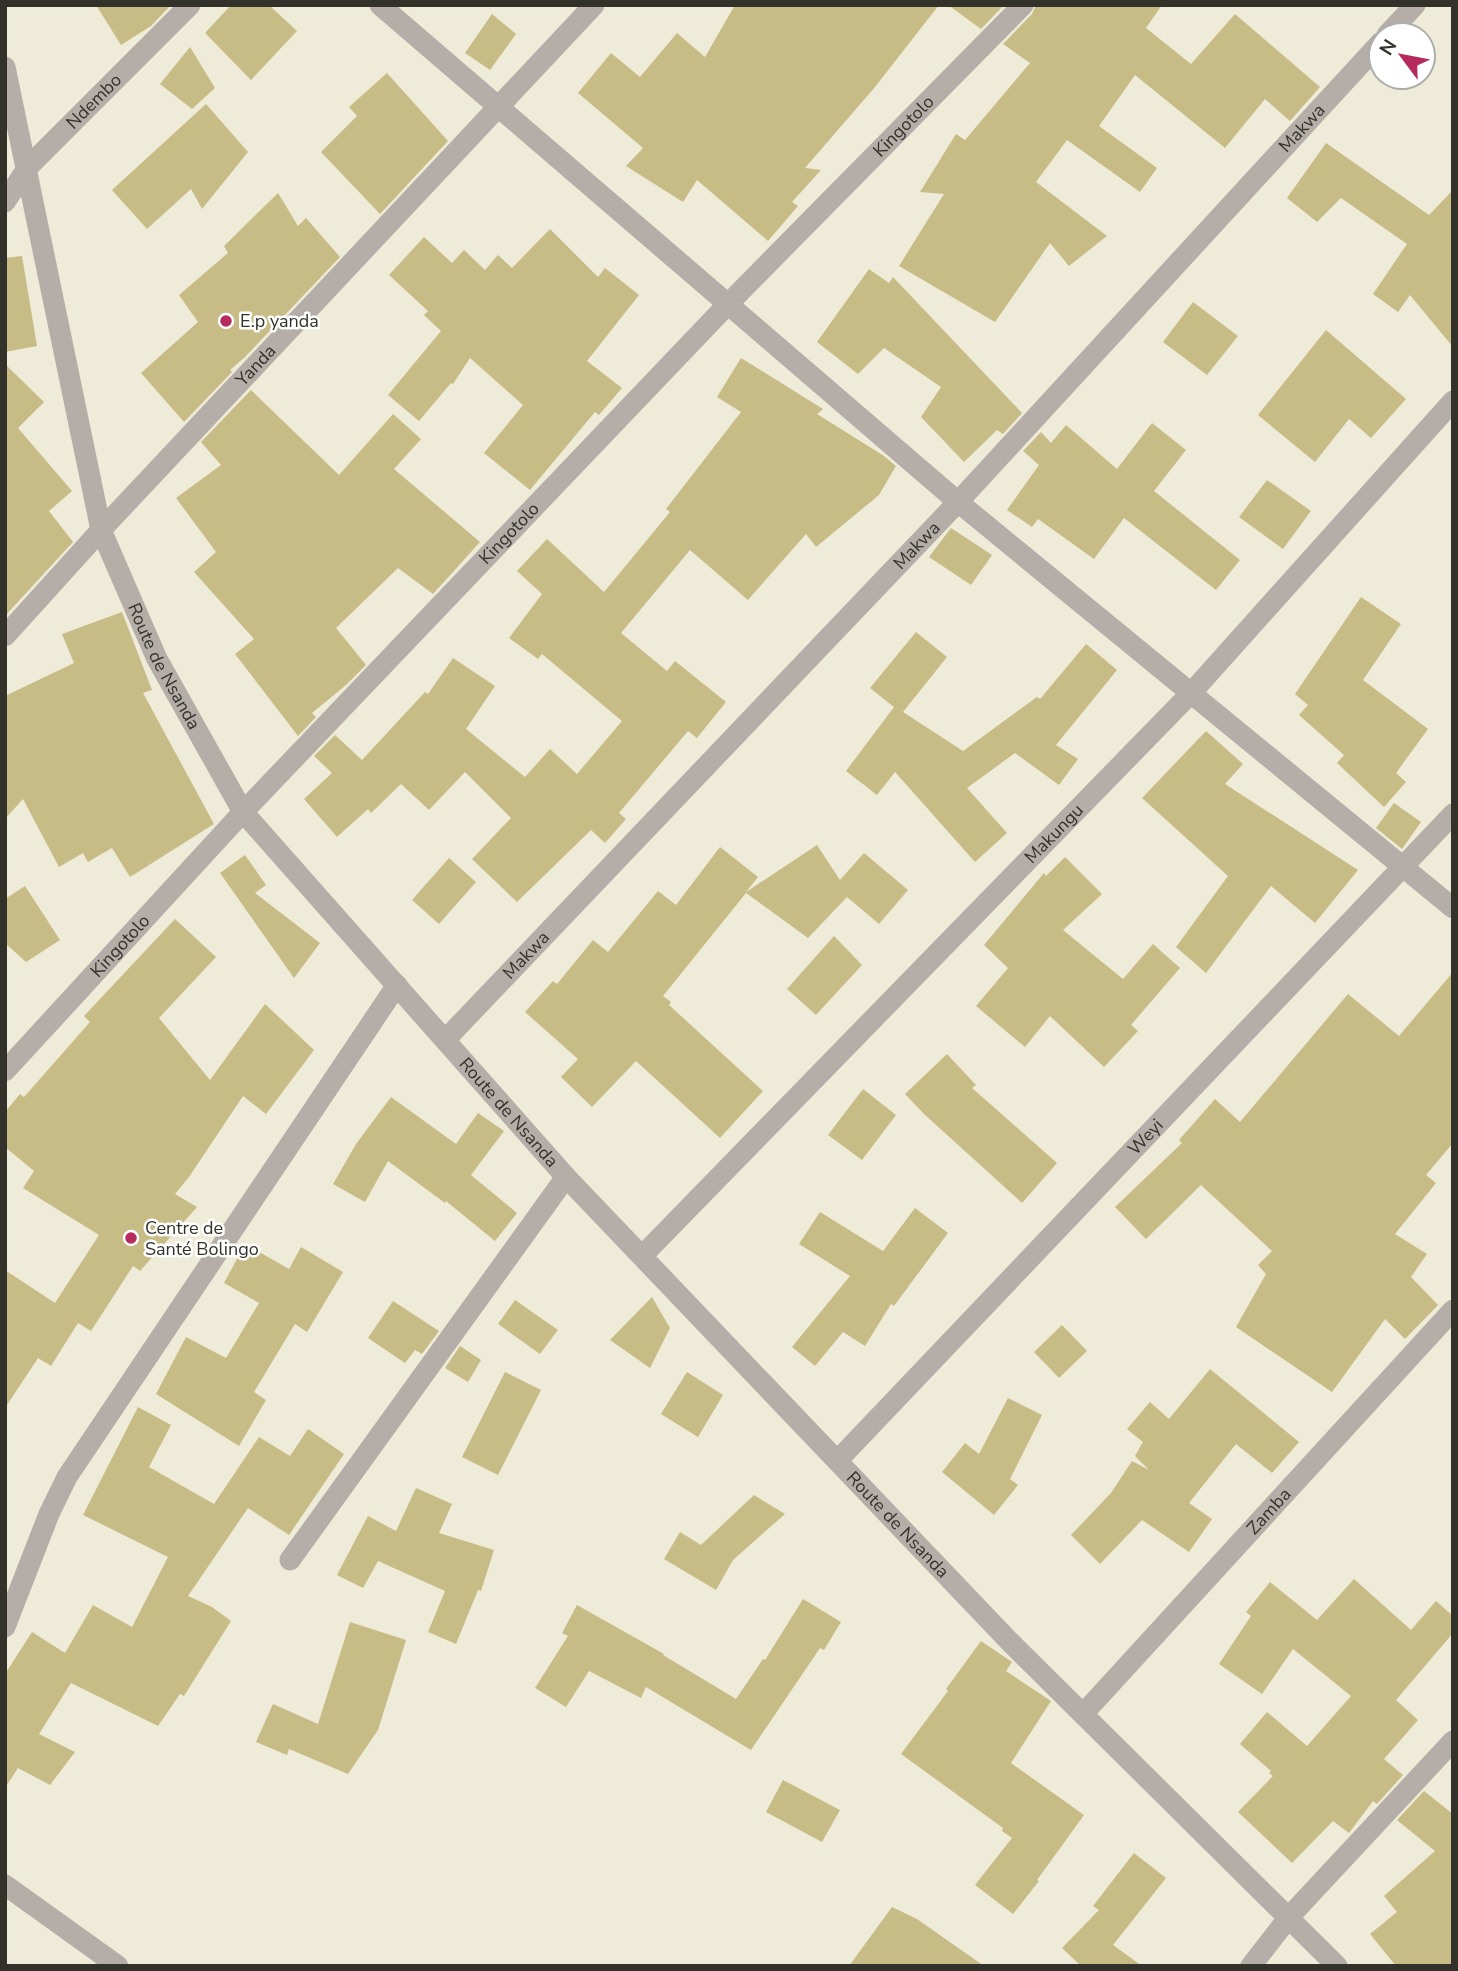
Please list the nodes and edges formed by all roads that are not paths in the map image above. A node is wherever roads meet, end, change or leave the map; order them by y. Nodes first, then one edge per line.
1 (190, 5) edge
2 (380, 5) edge
3 (594, 5) edge
4 (1023, 5) edge
5 (1415, 5) edge
6 (1400, 21) edge
7 (1367, 57) edge
8 (5, 67) edge
9 (499, 107) junction
10 (28, 167) junction
11 (5, 202) edge
12 (728, 304) junction
13 (1453, 401) edge
14 (958, 502) junction
15 (101, 530) junction
16 (5, 636) edge
17 (1192, 692) junction
18 (243, 812) junction
19 (1453, 814) edge
20 (1404, 866) junction
21 (1453, 908) edge
22 (397, 985) junction
23 (446, 1039) junction
24 (5, 1071) edge
25 (566, 1177) junction
26 (642, 1255) junction
27 (1453, 1310) edge
28 (838, 1460) junction
29 (290, 1560) dead end
30 (5, 1627) edge
31 (1083, 1714) junction
32 (1453, 1741) edge
33 (5, 1885) edge
34 (1289, 1917) junction
35 (118, 1966) edge
36 (1251, 1966) edge
37 (1337, 1966) edge

1 - 10 street, Ndembo
2 - 9 street
3 - 9 street, Yanda
4 - 12 street, Kingotolo
5 - 6 street
7 - 14 street, Makwa
8 - 10 street, Route de Nsanda
9 - 12 street
9 - 15 street, Yanda
10 - 11 street, Ndembo
10 - 15 street, Route de Nsanda
12 - 14 street
12 - 18 street, Kingotolo
13 - 17 street, Makungu
14 - 17 street
14 - 23 street, Makwa
15 - 16 street, Yanda
15 - 18 street, Route de Nsanda
17 - 20 street
17 - 26 street, Makungu
18 - 22 street, Route de Nsanda
18 - 24 street, Kingotolo
19 - 20 street, Weyi
20 - 21 street
20 - 28 street, Weyi
22 - 23 street, Route de Nsanda
22 - 30 street
23 - 25 street, Route de Nsanda
25 - 26 street, Route de Nsanda
25 - 29 street
26 - 28 street, Route de Nsanda
27 - 31 street, Zamba
28 - 31 street, Route de Nsanda
31 - 34 street, Route de Nsanda
32 - 34 street
33 - 35 street
34 - 36 street
34 - 37 street, Route de Nsanda

